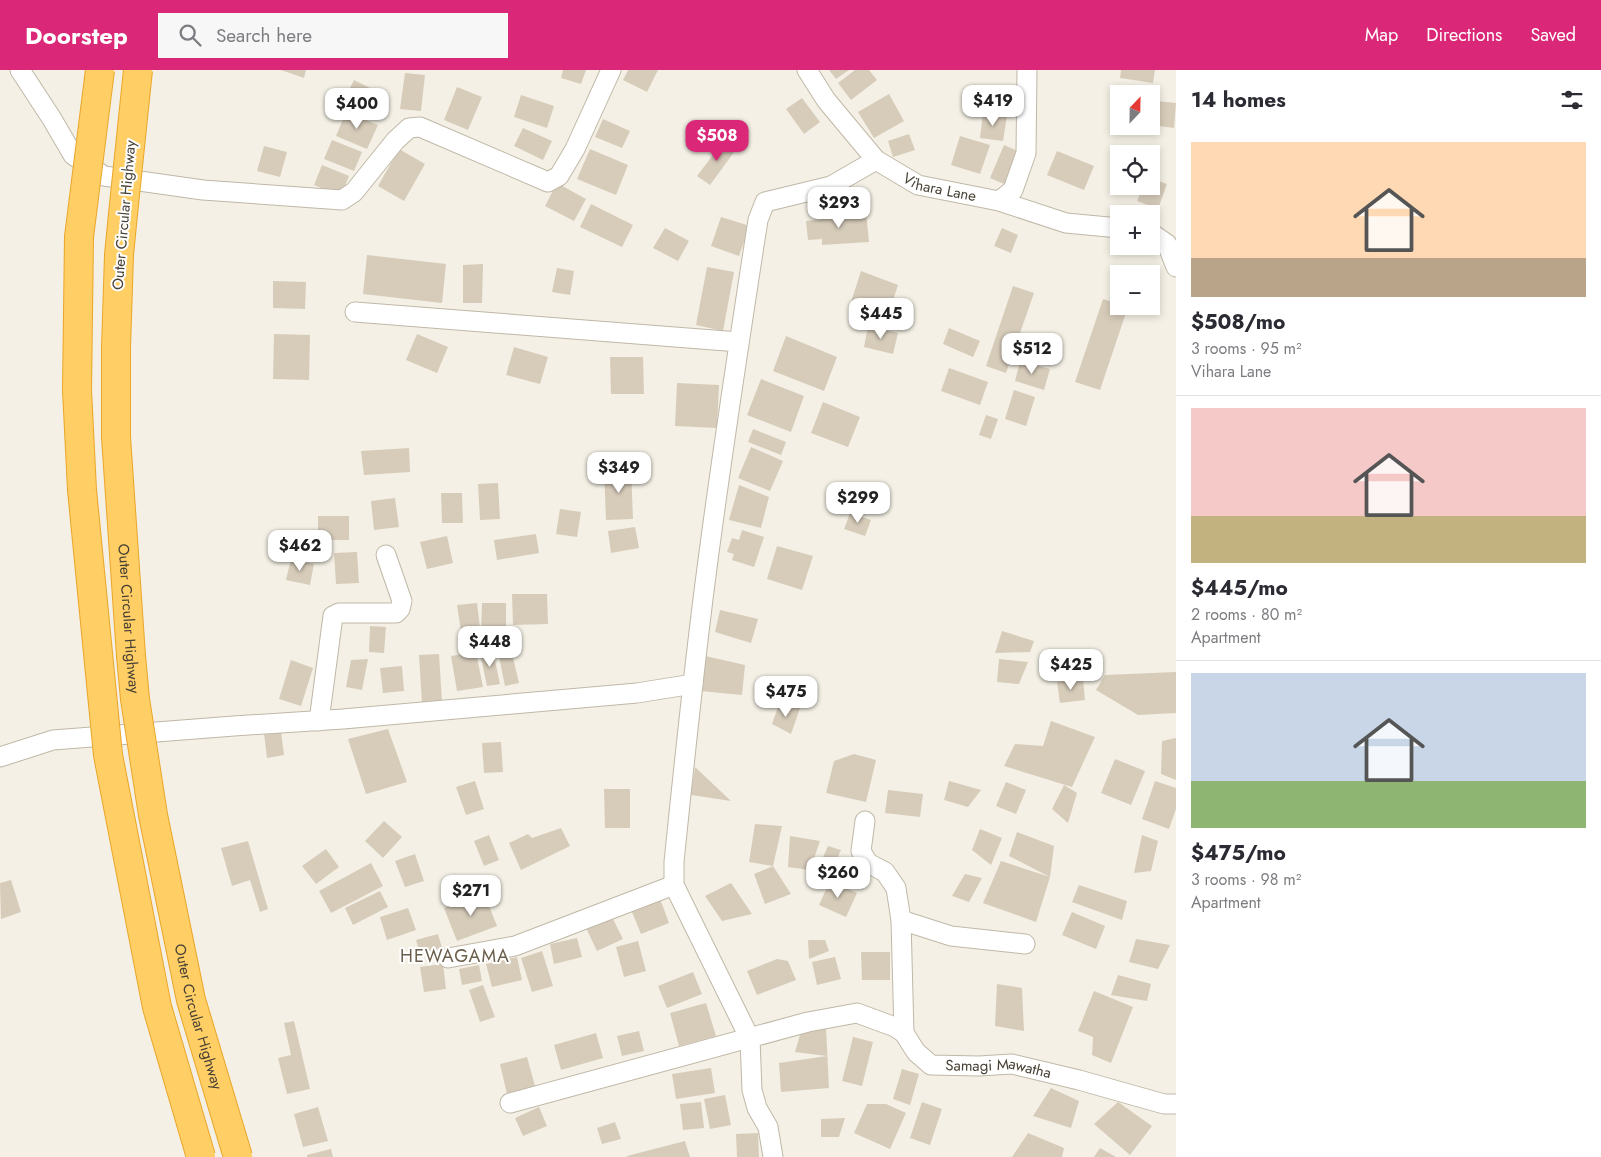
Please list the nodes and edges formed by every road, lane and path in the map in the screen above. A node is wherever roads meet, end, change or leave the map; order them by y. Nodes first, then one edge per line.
1 (20, 70) edge
2 (100, 70) edge
3 (138, 70) edge
4 (612, 70) edge
5 (807, 70) edge
6 (1027, 70) edge
7 (876, 160) junction
8 (999, 201) junction
9 (1110, 227) edge
10 (1160, 239) edge
11 (1176, 267) edge
12 (355, 312) dead end
13 (739, 342) junction
14 (386, 555) dead end
15 (693, 684) junction
16 (319, 721) junction
17 (0, 757) edge
18 (865, 821) dead end
19 (674, 885) junction
20 (901, 920) junction
21 (1025, 944) dead end
22 (448, 958) dead end
23 (904, 1033) junction
24 (750, 1039) junction
25 (510, 1103) dead end
26 (1176, 1104) edge
27 (201, 1157) edge
28 (238, 1157) edge
29 (773, 1157) edge

1 - 4 street
2 - 27 highway, bridge
3 - 28 highway, Outer Circular Highway, bridge
5 - 7 street, Vihara Lane
6 - 8 street
7 - 8 street, Vihara Lane
7 - 13 street
8 - 9 street, Vihara Lane
10 - 11 street
12 - 13 street
13 - 15 street
14 - 16 street
15 - 16 street
15 - 19 street
16 - 17 street
18 - 20 street
19 - 22 street
19 - 24 street
20 - 21 street
20 - 23 street
23 - 24 street
23 - 26 street, Samagi Mawatha
24 - 25 street
24 - 29 street

